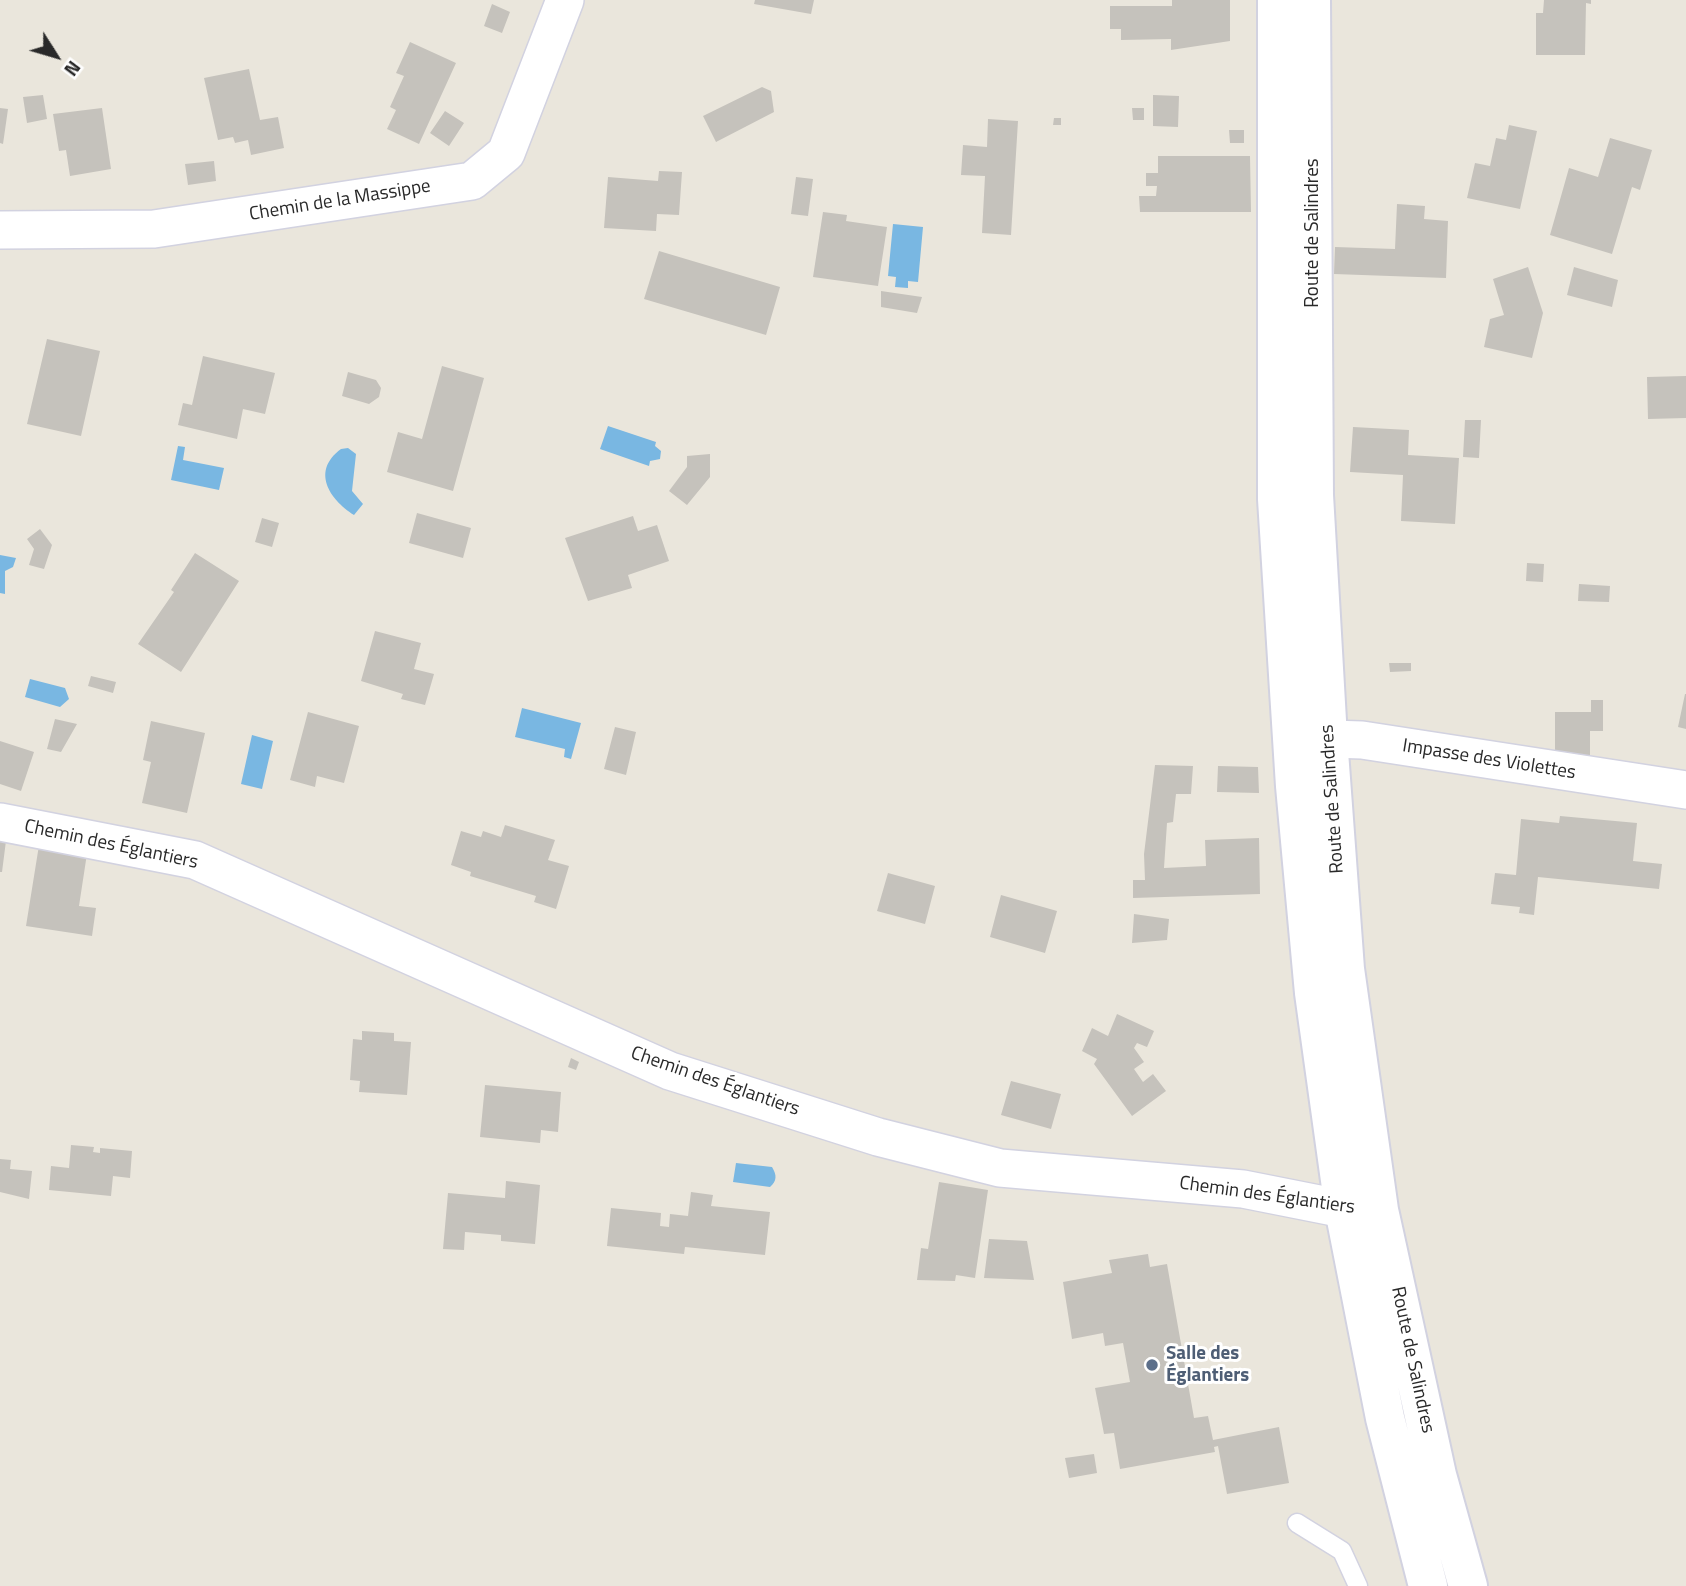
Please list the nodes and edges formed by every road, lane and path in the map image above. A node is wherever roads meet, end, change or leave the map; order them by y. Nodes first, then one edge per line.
1 (565, 0) edge
2 (1277, 0) edge
3 (1311, 0) edge
4 (0, 230) edge
5 (1310, 738) junction
6 (1686, 790) edge
7 (0, 822) edge
8 (1362, 1210) junction
9 (1297, 1523) dead end
10 (1358, 1586) edge
11 (1428, 1586) edge
12 (1468, 1586) edge

1 - 4 street, Chemin de la Massippe
2 - 5 main road, Route de Salindres
3 - 5 main road, Route de Salindres
5 - 6 street, Impasse des Violettes
5 - 8 main road, Route de Salindres
7 - 8 street, Chemin des Églantiers
8 - 11 main road, Route de Salindres
8 - 12 main road, Route de Salindres
9 - 10 lane

